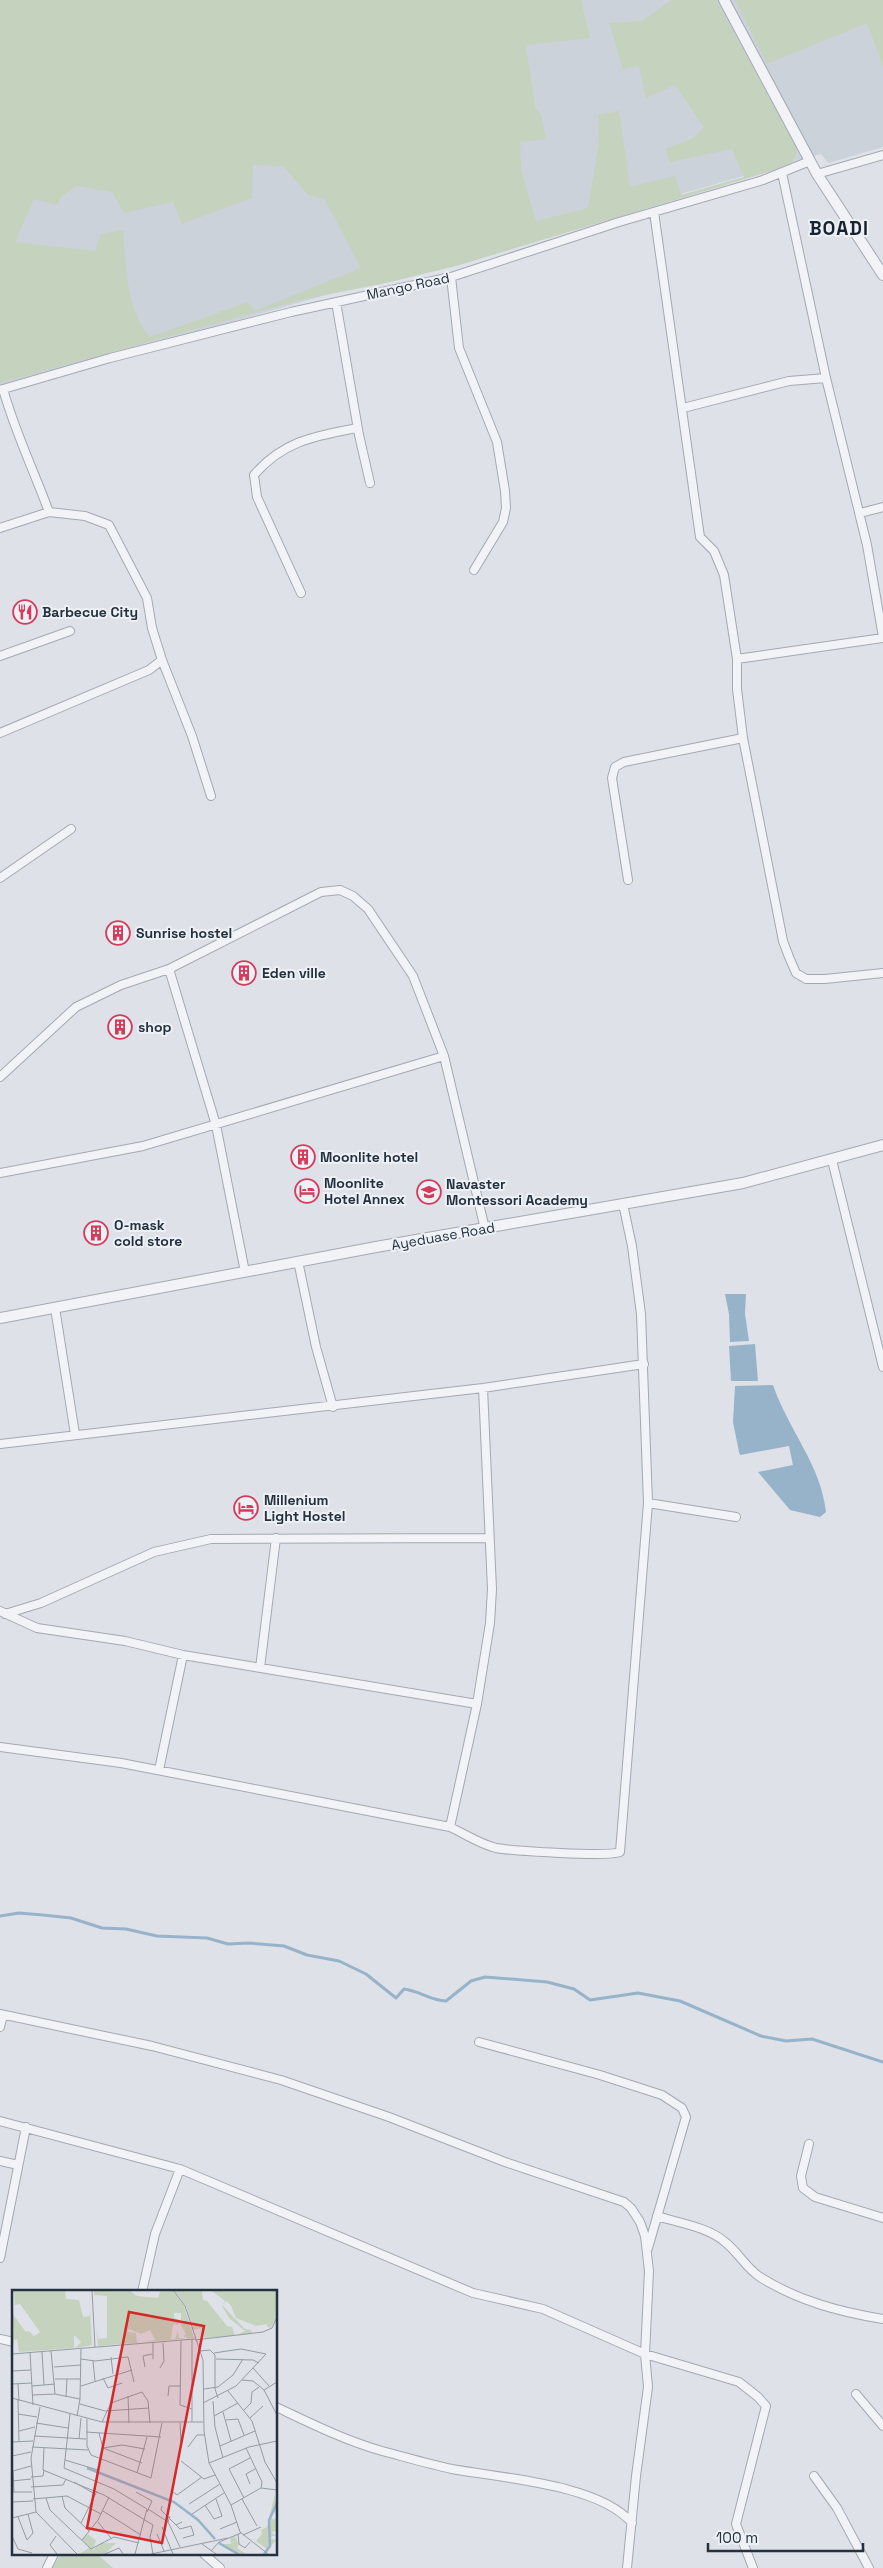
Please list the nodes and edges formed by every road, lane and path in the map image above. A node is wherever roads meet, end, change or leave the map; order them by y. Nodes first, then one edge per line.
1 (724, 0) edge
2 (883, 155) edge
3 (810, 161) junction
4 (782, 173) junction
5 (818, 174) junction
6 (654, 212) junction
7 (883, 275) edge
8 (451, 277) junction
9 (336, 302) junction
10 (826, 378) junction
11 (1, 390) edge
12 (683, 408) junction
13 (358, 428) junction
14 (370, 483) dead end
15 (883, 507) edge
16 (49, 512) junction
17 (860, 513) junction
18 (0, 528) edge
19 (474, 570) dead end
20 (301, 593) dead end
21 (70, 631) dead end
22 (883, 638) edge
23 (0, 656) edge
24 (162, 660) junction
25 (737, 660) junction
26 (0, 733) edge
27 (743, 738) junction
28 (212, 796) dead end
29 (71, 829) dead end
30 (0, 878) edge
31 (628, 880) dead end
32 (169, 969) junction
33 (883, 973) edge
34 (444, 1056) junction
35 (0, 1077) edge
36 (216, 1125) junction
37 (883, 1144) edge
38 (832, 1160) junction
39 (0, 1173) edge
40 (624, 1204) junction
41 (484, 1229) junction
42 (298, 1261) junction
43 (245, 1272) junction
44 (55, 1308) junction
45 (0, 1318) edge
46 (644, 1364) junction
47 (883, 1367) edge
48 (483, 1388) junction
49 (333, 1407) junction
50 (75, 1434) junction
51 (0, 1444) edge
52 (648, 1503) junction
53 (736, 1517) dead end
54 (276, 1538) junction
55 (489, 1538) junction
56 (3, 1612) edge
57 (182, 1654) junction
58 (260, 1668) junction
59 (477, 1704) junction
60 (0, 1747) edge
61 (160, 1770) junction
62 (450, 1827) junction
63 (2, 2014) edge
64 (0, 2028) edge
65 (479, 2042) dead end
66 (0, 2121) edge
67 (26, 2127) junction
68 (809, 2144) dead end
69 (0, 2161) edge
70 (18, 2165) junction
71 (180, 2169) junction
72 (657, 2216) junction
73 (883, 2218) edge
74 (648, 2250) junction
75 (0, 2258) edge
76 (142, 2290) edge
77 (883, 2319) edge
78 (645, 2354) junction
79 (856, 2394) dead end
80 (278, 2408) edge
81 (883, 2426) edge
82 (814, 2476) dead end
83 (632, 2522) junction
84 (53, 2556) edge
85 (206, 2556) edge
86 (46, 2568) edge
87 (220, 2568) edge
88 (627, 2568) edge
89 (753, 2568) edge
90 (869, 2568) edge

1 - 3 street
2 - 5 street
3 - 4 street, Mango Road
3 - 5 street
4 - 6 street, Mango Road
4 - 10 street
5 - 7 street
6 - 8 street, Mango Road
6 - 12 street
8 - 9 street, Mango Road
8 - 19 street
9 - 11 street, Mango Road
9 - 13 street
10 - 12 street
10 - 17 street
11 - 16 street
12 - 25 street
13 - 14 street
13 - 20 street
15 - 17 street
16 - 18 street
16 - 24 street
17 - 22 street
21 - 23 street
22 - 25 street
24 - 26 street
24 - 28 street
25 - 27 street
27 - 31 street
27 - 33 street
29 - 30 street
32 - 34 street
32 - 35 street
32 - 36 street
34 - 36 street
34 - 41 street
36 - 39 street
36 - 43 street
37 - 38 street, Ayeduase Road
38 - 40 street, Ayeduase Road
38 - 47 street
40 - 41 street, Ayeduase Road
40 - 46 street
41 - 42 street, Ayeduase Road
42 - 43 street, Ayeduase Road
42 - 49 street
43 - 44 street, Ayeduase Road
44 - 45 street, Ayeduase Road
44 - 50 street
46 - 48 street
46 - 52 street
48 - 49 street
48 - 55 street
49 - 50 street
50 - 51 street
52 - 53 street
52 - 62 street
54 - 55 street
54 - 56 street
54 - 58 street
55 - 59 street
56 - 57 street
57 - 58 street
57 - 61 street
58 - 59 street
59 - 62 street
60 - 61 street
61 - 62 street
63 - 64 street
63 - 74 street
65 - 72 street
66 - 67 street
67 - 70 street
67 - 71 street
68 - 73 street
69 - 70 street
70 - 75 street
71 - 76 street
71 - 78 street
72 - 74 street
72 - 77 street
74 - 78 street
78 - 83 street
78 - 89 street
79 - 81 street
80 - 83 street
82 - 90 street
83 - 88 street
84 - 86 street
85 - 87 street

